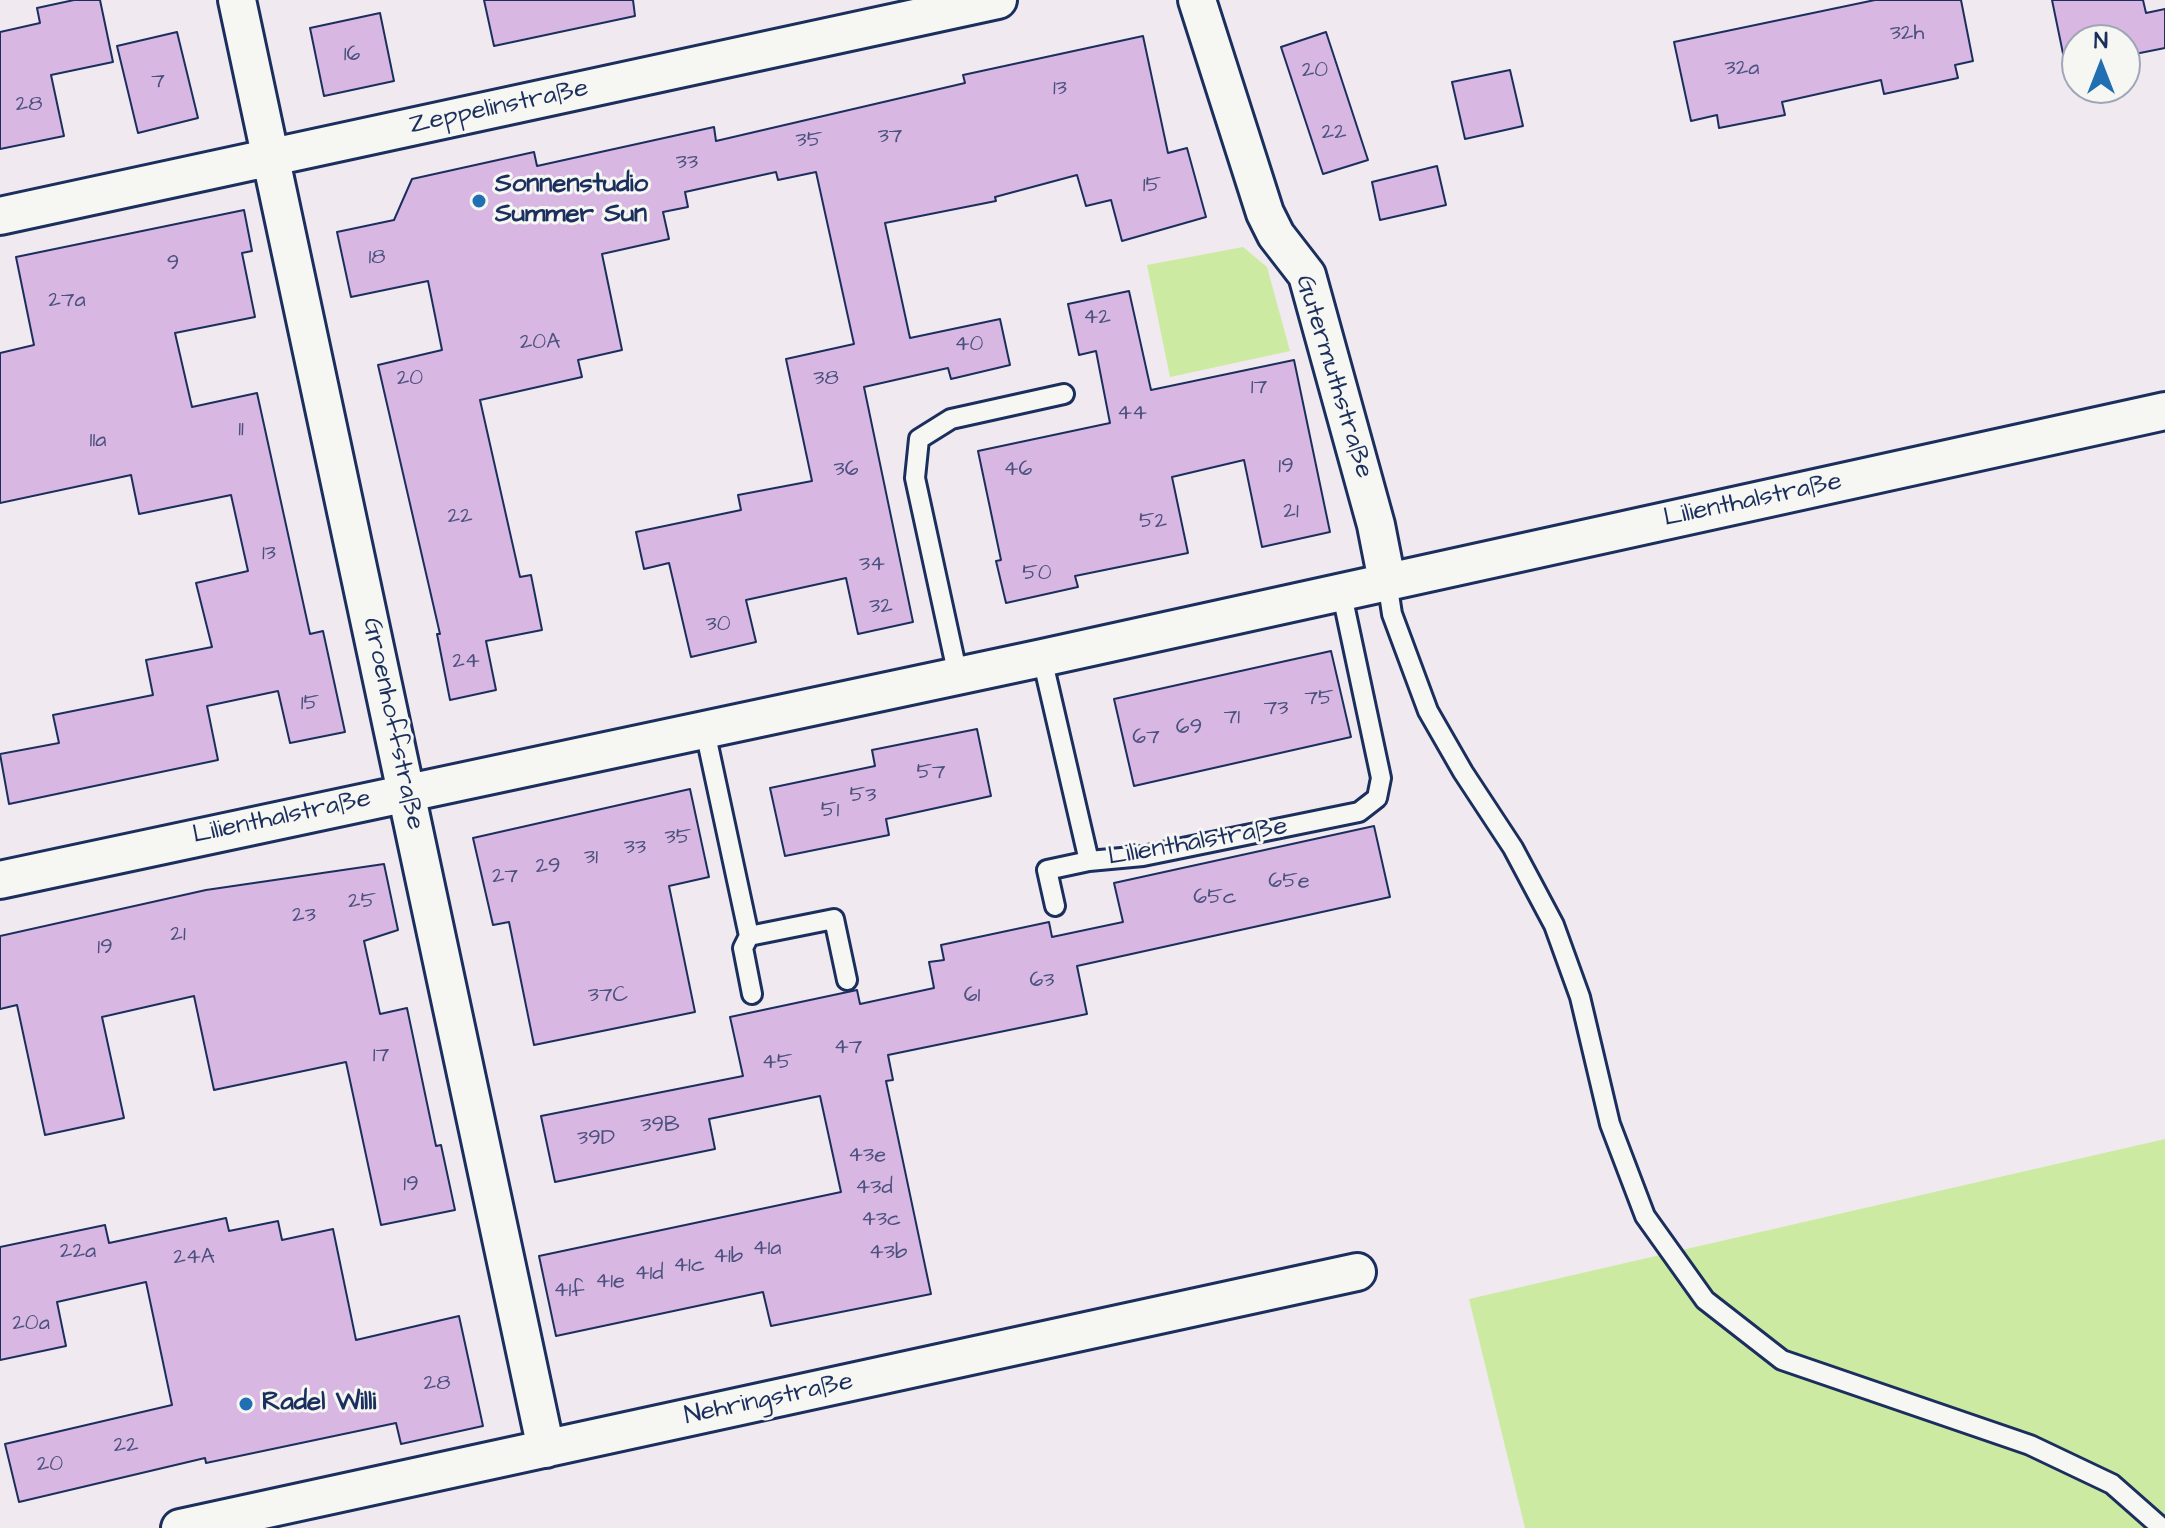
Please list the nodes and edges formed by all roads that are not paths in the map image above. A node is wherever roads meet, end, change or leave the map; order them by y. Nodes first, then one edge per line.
1 (237, 0) edge
2 (998, 0) edge
3 (1197, 0) edge
4 (270, 158) junction
5 (0, 216) edge
6 (1064, 394) dead end
7 (2165, 411) edge
8 (1387, 581) junction
9 (1341, 590) junction
10 (1042, 658) junction
11 (958, 676) junction
12 (705, 731) junction
13 (407, 791) junction
14 (1089, 861) junction
15 (0, 880) edge
16 (1055, 906) dead end
17 (749, 936) junction
18 (847, 980) dead end
19 (752, 994) dead end
20 (1357, 1272) dead end
21 (546, 1449) junction
22 (180, 1528) edge
23 (2162, 1528) edge

1 - 4 street, Groenhoffstraße
2 - 4 street, Zeppelinstraße
3 - 8 street, Gutermuthstraße
4 - 5 street, Zeppelinstraße
4 - 13 street, Groenhoffstraße
6 - 11 lane
7 - 8 street, Lilienthalstraße
8 - 9 street, Lilienthalstraße
8 - 23 lane
9 - 10 street, Lilienthalstraße
9 - 14 lane, Lilienthalstraße
10 - 11 street, Lilienthalstraße
10 - 14 lane, Lilienthalstraße
11 - 12 street, Lilienthalstraße
12 - 13 street, Lilienthalstraße
12 - 17 lane
13 - 15 street, Lilienthalstraße
13 - 21 street, Groenhoffstraße
14 - 16 lane, Lilienthalstraße
17 - 18 lane
17 - 19 lane
20 - 21 street, Nehringstraße
21 - 22 street, Nehringstraße

